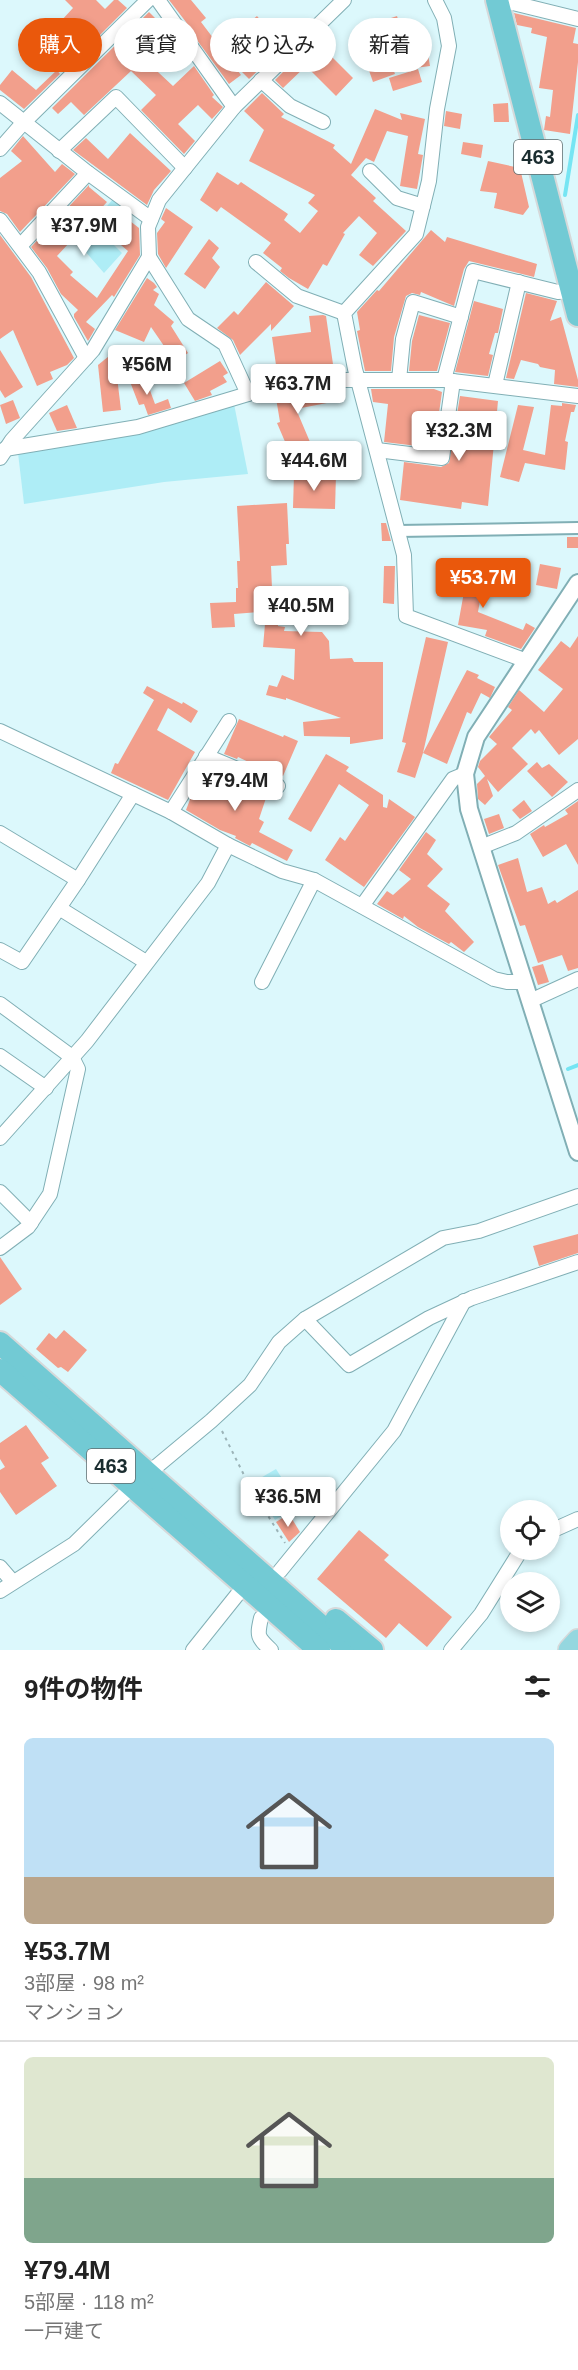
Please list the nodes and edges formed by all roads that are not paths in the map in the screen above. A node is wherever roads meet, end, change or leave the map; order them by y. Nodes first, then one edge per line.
1 (148, 0) edge
2 (158, 0) edge
3 (344, 0) edge
4 (435, 0) edge
5 (499, 0) edge
6 (537, 4) edge
7 (578, 19) edge
8 (261, 80) junction
9 (0, 103) edge
10 (234, 106) junction
11 (323, 122) dead end
12 (23, 123) junction
13 (0, 149) edge
14 (59, 151) junction
15 (184, 168) junction
16 (370, 171) dead end
17 (88, 173) junction
18 (423, 206) junction
19 (151, 219) junction
20 (0, 220) edge
21 (20, 246) junction
22 (149, 257) junction
23 (256, 261) dead end
24 (519, 282) junction
25 (572, 291) junction
26 (344, 313) junction
27 (578, 315) edge
28 (461, 317) junction
29 (86, 358) junction
30 (399, 380) junction
31 (448, 380) junction
32 (358, 381) junction
33 (495, 385) junction
34 (248, 394) junction
35 (578, 396) edge
36 (377, 450) junction
37 (3, 453) edge
38 (578, 528) edge
39 (398, 531) junction
40 (578, 583) edge
41 (527, 661) junction
42 (229, 721) dead end
43 (0, 731) edge
44 (206, 756) junction
45 (465, 774) junction
46 (278, 786) dead end
47 (578, 790) edge
48 (133, 794) junction
49 (171, 812) junction
50 (0, 833) edge
51 (228, 845) junction
52 (481, 847) junction
53 (78, 880) junction
54 (314, 880) junction
55 (362, 906) junction
56 (59, 908) junction
57 (0, 950) edge
58 (146, 962) junction
59 (578, 980) edge
60 (262, 982) dead end
61 (524, 982) junction
62 (530, 1001) junction
63 (1, 1006) edge
64 (0, 1056) edge
65 (72, 1057) junction
66 (46, 1088) junction
67 (0, 1138) edge
68 (578, 1152) edge
69 (0, 1192) edge
70 (578, 1196) edge
71 (31, 1223) junction
72 (0, 1248) edge
73 (578, 1262) edge
74 (464, 1301) junction
75 (305, 1318) junction
76 (0, 1343) edge
77 (0, 1371) edge
78 (140, 1480) junction
79 (578, 1519) edge
80 (560, 1527) edge
81 (515, 1560) edge
82 (220, 1564) junction
83 (0, 1567) edge
84 (13, 1582) junction
85 (273, 1585) junction
86 (0, 1591) edge
87 (237, 1595) junction
88 (578, 1640) edge
89 (194, 1650) edge
90 (271, 1650) edge
91 (299, 1650) edge
92 (319, 1650) edge
93 (348, 1650) edge
94 (372, 1650) edge
95 (451, 1650) edge
96 (569, 1650) edge

1 - 12 street
2 - 10 street
3 - 8 street
4 - 18 street
5 - 6 street
5 - 25 highway, 463
6 - 7 street
8 - 10 street
8 - 11 street
9 - 12 street
10 - 15 street
12 - 13 street
12 - 14 street
14 - 15 street
14 - 17 street
15 - 19 street
16 - 18 street
17 - 19 street
17 - 21 street
18 - 26 street
19 - 22 street
20 - 21 street
21 - 29 street
22 - 29 street
22 - 34 street
23 - 26 street
24 - 25 street
24 - 28 street
24 - 33 street
25 - 27 highway, 463
26 - 32 street
28 - 30 street
28 - 31 street
29 - 37 street
30 - 31 street
30 - 32 street
31 - 33 street
31 - 36 street
32 - 34 street
32 - 36 street
33 - 35 street
34 - 37 street
36 - 39 street
38 - 39 street
39 - 41 street
40 - 41 street
41 - 45 street
42 - 44 street
43 - 48 street
44 - 46 street
44 - 49 street
45 - 52 street
45 - 55 street
47 - 52 street
48 - 49 street
48 - 53 street
49 - 51 street
50 - 53 street
51 - 54 street
51 - 58 street
52 - 61 street
53 - 56 street
54 - 55 street
54 - 60 street
55 - 61 street
56 - 57 street
56 - 58 street
58 - 65 street
59 - 62 street
61 - 62 street
62 - 68 street
63 - 65 street
64 - 66 street
65 - 66 street
65 - 71 street
66 - 67 street
69 - 71 street
70 - 75 street
71 - 72 street
73 - 74 street
74 - 75 street
74 - 85 street
75 - 78 street
76 - 78 highway, 463
77 - 78 highway, 463
78 - 82 highway, 463
78 - 84 street
78 - 85 highway, 463
79 - 80 street
81 - 95 street
82 - 85 highway, 463
82 - 87 highway, 463
83 - 84 street
84 - 86 street
85 - 87 highway, 463
85 - 90 street
85 - 91 highway, 463
85 - 92 highway, 463
85 - 93 highway, 463
85 - 94 highway, 463
87 - 89 street
88 - 96 main road

